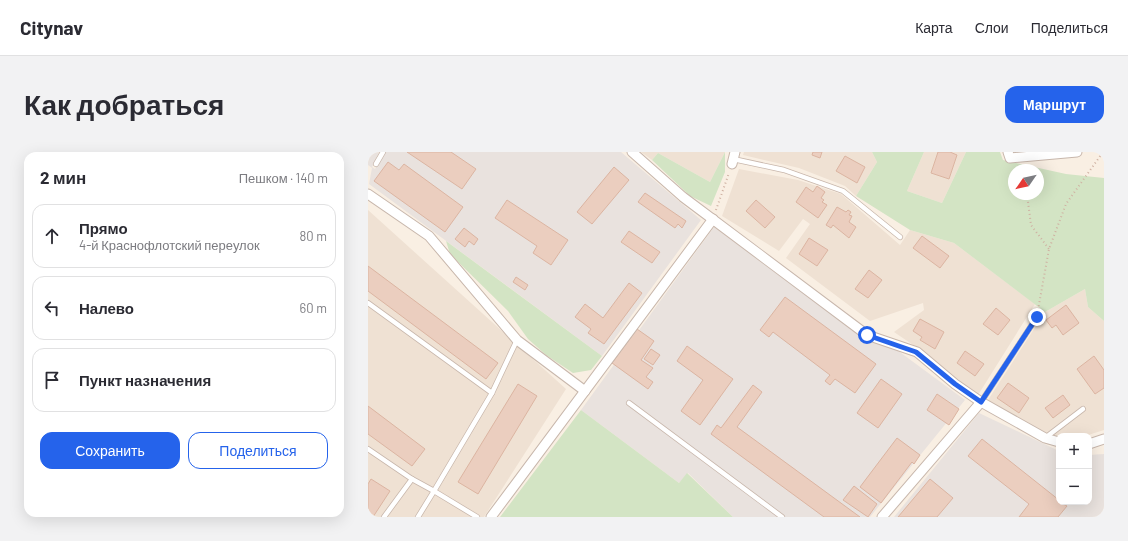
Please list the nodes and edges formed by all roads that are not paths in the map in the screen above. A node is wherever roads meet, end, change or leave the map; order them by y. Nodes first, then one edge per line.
1 (383, 152) edge
2 (632, 152) edge
3 (1008, 152) edge
4 (1077, 152) edge
5 (733, 158) edge
6 (376, 164) dead end
7 (368, 194) edge
8 (713, 219) junction
9 (900, 237) dead end
10 (368, 303) edge
11 (1037, 317) road end
12 (517, 340) junction
13 (585, 391) junction
14 (492, 393) junction
15 (981, 402) junction
16 (629, 403) dead end
17 (1083, 408) dead end
18 (1045, 438) junction
19 (1104, 439) edge
20 (1056, 441) edge
21 (1092, 443) edge
22 (368, 449) edge
23 (412, 479) junction
24 (434, 490) junction
25 (384, 517) edge
26 (418, 517) edge
27 (477, 517) edge
28 (491, 517) edge
29 (782, 517) edge
30 (882, 517) edge

1 - 6 lane
2 - 8 street
3 - 4 street
5 - 9 lane
7 - 12 street
8 - 13 street
8 - 15 street
10 - 14 lane
11 - 15 lane
12 - 13 street
12 - 14 lane
13 - 28 street
14 - 24 lane
15 - 18 street
15 - 30 street
16 - 29 lane
17 - 18 lane
18 - 20 street
19 - 21 street
22 - 23 lane
23 - 24 lane
23 - 25 lane
24 - 26 lane
24 - 27 lane

